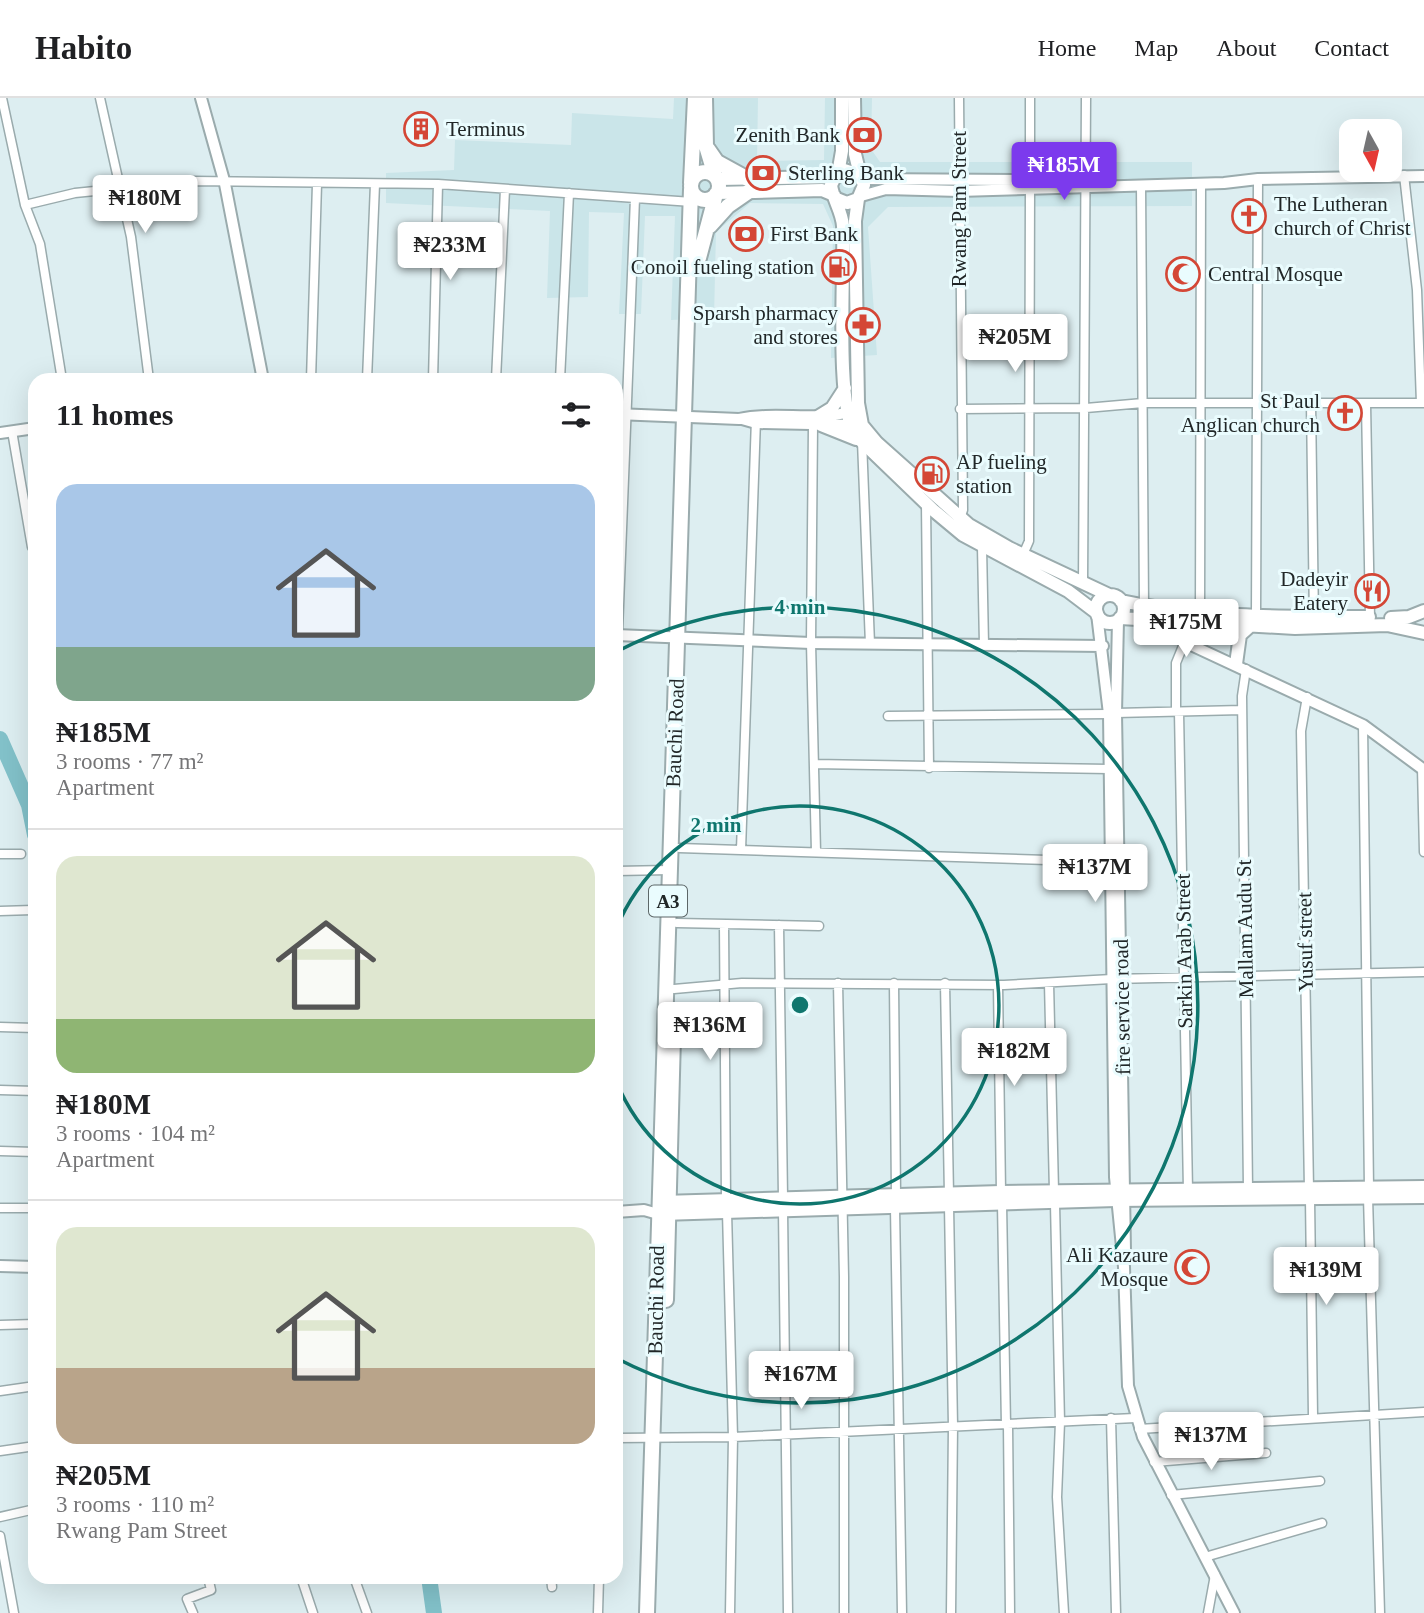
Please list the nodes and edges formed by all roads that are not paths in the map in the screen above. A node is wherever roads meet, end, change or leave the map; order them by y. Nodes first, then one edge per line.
1 (2, 98) edge
2 (100, 98) edge
3 (201, 98) edge
4 (695, 98) edge
5 (705, 98) edge
6 (842, 98) edge
7 (854, 98) edge
8 (959, 98) edge
9 (1030, 98) edge
10 (1086, 98) edge
11 (3, 112) edge
12 (706, 146) junction
13 (836, 175) junction
14 (1404, 175) junction
15 (1424, 176) edge
16 (861, 177) junction
17 (1258, 179) junction
18 (1087, 182) junction
19 (1030, 183) junction
20 (1201, 183) junction
21 (225, 184) junction
22 (317, 184) junction
23 (375, 184) junction
24 (438, 184) junction
25 (716, 185) junction
26 (750, 185) junction
27 (1142, 185) junction
28 (960, 186) junction
29 (119, 188) junction
30 (505, 189) junction
31 (691, 192) junction
32 (569, 193) junction
33 (835, 197) junction
34 (860, 197) junction
35 (635, 198) junction
36 (25, 205) junction
37 (702, 235) junction
38 (61, 373) edge
39 (148, 373) edge
40 (262, 373) edge
41 (311, 373) edge
42 (367, 373) edge
43 (433, 373) edge
44 (496, 373) edge
45 (560, 373) edge
46 (623, 383) edge
47 (845, 388) junction
48 (1143, 403) junction
49 (1201, 403) junction
50 (1258, 403) junction
51 (1422, 403) edge
52 (1311, 404) junction
53 (1366, 404) junction
54 (1086, 408) junction
55 (960, 409) junction
56 (1029, 409) junction
57 (623, 414) edge
58 (689, 417) junction
59 (756, 419) junction
60 (818, 422) junction
61 (858, 427) junction
62 (28, 429) edge
63 (12, 431) junction
64 (0, 433) edge
65 (926, 503) junction
66 (958, 523) junction
67 (28, 524) edge
68 (982, 547) junction
69 (1020, 560) junction
70 (1083, 584) junction
71 (1109, 596) junction
72 (1121, 601) junction
73 (1144, 606) junction
74 (1424, 611) edge
75 (1200, 612) junction
76 (1097, 614) junction
77 (1370, 617) junction
78 (1391, 618) junction
79 (1119, 619) junction
80 (1158, 619) junction
81 (1253, 620) junction
82 (1314, 622) junction
83 (1424, 625) edge
84 (1424, 633) edge
85 (623, 635) edge
86 (682, 638) junction
87 (746, 641) junction
88 (1185, 641) junction
89 (811, 643) junction
90 (870, 643) junction
91 (926, 644) junction
92 (984, 645) junction
93 (1103, 646) junction
94 (1241, 667) junction
95 (1307, 697) junction
96 (1242, 710) junction
97 (1177, 712) junction
98 (1112, 713) junction
99 (888, 716) dead end
100 (928, 716) junction
101 (1363, 725) junction
102 (814, 764) junction
103 (929, 768) junction
104 (1109, 768) junction
105 (1423, 769) edge
106 (679, 848) junction
107 (741, 850) junction
108 (816, 852) junction
109 (1424, 852) edge
110 (0, 854) edge
111 (21, 854) dead end
112 (1110, 862) junction
113 (669, 870) junction
114 (623, 871) edge
115 (28, 910) edge
116 (0, 911) edge
117 (677, 923) junction
118 (724, 924) junction
119 (779, 925) junction
120 (819, 926) dead end
121 (1424, 972) edge
122 (1366, 973) junction
123 (1305, 974) junction
124 (1246, 976) junction
125 (1185, 977) junction
126 (1117, 978) junction
127 (780, 982) junction
128 (838, 983) junction
129 (894, 983) junction
130 (945, 983) junction
131 (1049, 983) junction
132 (724, 985) junction
133 (998, 985) junction
134 (674, 989) junction
135 (0, 1027) edge
136 (28, 1028) edge
137 (0, 1090) edge
138 (28, 1091) edge
139 (0, 1151) edge
140 (28, 1152) edge
141 (1424, 1187) edge
142 (1248, 1189) junction
143 (1188, 1190) junction
144 (1368, 1193) junction
145 (1309, 1194) junction
146 (1121, 1195) junction
147 (1054, 1197) junction
148 (1424, 1197) edge
149 (1001, 1198) junction
150 (949, 1200) junction
151 (895, 1202) junction
152 (783, 1203) junction
153 (840, 1203) junction
154 (727, 1206) junction
155 (0, 1208) edge
156 (28, 1208) edge
157 (660, 1208) junction
158 (623, 1211) edge
159 (0, 1266) edge
160 (28, 1267) edge
161 (28, 1324) edge
162 (0, 1325) edge
163 (28, 1387) edge
164 (0, 1391) edge
165 (1424, 1412) edge
166 (1374, 1415) junction
167 (1313, 1416) junction
168 (1111, 1418) junction
169 (1060, 1422) junction
170 (1137, 1423) junction
171 (1007, 1425) junction
172 (953, 1426) junction
173 (901, 1427) junction
174 (845, 1430) junction
175 (786, 1434) junction
176 (733, 1437) junction
177 (623, 1438) edge
178 (658, 1439) junction
179 (28, 1447) edge
180 (0, 1451) edge
181 (1266, 1453) dead end
182 (1154, 1462) junction
183 (1320, 1481) dead end
184 (1171, 1495) junction
185 (28, 1511) edge
186 (0, 1517) edge
187 (1322, 1523) dead end
188 (0, 1536) edge
189 (1205, 1557) junction
190 (3, 1574) edge
191 (1215, 1575) junction
192 (210, 1584) edge
193 (304, 1584) edge
194 (357, 1584) edge
195 (552, 1584) edge
196 (598, 1584) edge
197 (552, 1587) dead end
198 (14, 1613) edge
199 (193, 1613) edge
200 (313, 1613) edge
201 (367, 1613) edge
202 (598, 1613) edge
203 (648, 1613) edge
204 (657, 1613) edge
205 (730, 1613) edge
206 (789, 1613) edge
207 (844, 1613) edge
208 (902, 1613) edge
209 (951, 1613) edge
210 (1010, 1613) edge
211 (1064, 1613) edge
212 (1116, 1613) edge
213 (1208, 1613) edge
214 (1234, 1613) edge
215 (1380, 1613) edge

1 - 11 street
2 - 29 street
3 - 21 street
4 - 31 highway, A3
5 - 12 highway
6 - 13 main road
7 - 16 main road
8 - 28 street, Rwang Pam Street
9 - 19 street
10 - 18 street
11 - 36 street
12 - 25 highway
12 - 26 highway
13 - 16 main road
13 - 26 main road
13 - 33 main road
14 - 15 street
14 - 17 street
14 - 51 street
16 - 28 street
16 - 34 main road
17 - 18 street
17 - 20 street
17 - 50 street
18 - 19 street
18 - 27 street
18 - 54 street
19 - 28 street
19 - 56 street
20 - 27 street
20 - 49 street
21 - 22 street
21 - 29 street
21 - 40 street
22 - 23 street
22 - 41 street
23 - 24 street
23 - 42 street
24 - 30 street
24 - 43 street
25 - 26 main road
25 - 31 highway
25 - 31 highway
25 - 37 highway, Bauchi Road / A3
26 - 33 main road
26 - 37 highway
27 - 48 street
28 - 34 street
28 - 55 street, Rwang Pam Street
29 - 36 street
29 - 39 street
30 - 32 street
30 - 44 street
31 - 35 street
31 - 58 highway, Bauchi Road / A3
32 - 35 street
32 - 45 street
33 - 34 main road
33 - 47 main road
34 - 61 main road
35 - 46 street
36 - 38 street
37 - 58 highway, Bauchi Road / A3
47 - 60 main road
47 - 61 main road
48 - 49 street
48 - 54 street
48 - 73 street
49 - 50 street
49 - 75 street
50 - 52 street
50 - 81 street
51 - 53 street
52 - 53 street
52 - 82 street
53 - 77 street
54 - 56 street
54 - 70 street
55 - 56 street
55 - 66 street, Rwang Pam Street
56 - 69 street
57 - 58 street
58 - 59 street
58 - 86 highway, Bauchi Road / A3
59 - 60 street
59 - 87 street
60 - 61 main road
60 - 61 street
60 - 89 street
61 - 65 main road
61 - 66 main road
61 - 90 street
62 - 63 street
63 - 64 street
63 - 67 street
65 - 66 main road
65 - 91 street
66 - 68 main road
66 - 69 main road
68 - 69 main road
68 - 92 street
69 - 70 main road
69 - 76 main road
70 - 71 main road
71 - 72 main road
71 - 76 main road
72 - 73 main road
72 - 79 main road
73 - 75 main road
74 - 78 main road
75 - 81 main road
76 - 79 main road
76 - 93 street
77 - 78 main road
77 - 82 main road
78 - 83 main road
79 - 80 main road
79 - 98 street, fire service road
80 - 81 main road
80 - 88 street
81 - 82 main road
81 - 94 main road
82 - 84 main road
85 - 86 street
86 - 87 street
86 - 106 highway, Bauchi Road / A3
86 - 113 highway, Bauchi Road / A3
87 - 89 street
87 - 107 street
88 - 94 street
88 - 97 street, Sarkin Arab Street
89 - 90 street
89 - 102 street
90 - 91 street
91 - 92 street
91 - 100 street
92 - 93 street
93 - 98 street
94 - 95 street
94 - 96 street, Mallam Audu St
95 - 101 street
95 - 123 street, Yusuf street
96 - 97 street
96 - 124 street, Mallam Audu St
97 - 98 street
97 - 125 street, Sarkin Arab Street
98 - 100 street
98 - 104 street
98 - 126 street, fire service road
99 - 100 street
100 - 103 street
101 - 105 street
101 - 122 street
102 - 103 street
102 - 108 street
103 - 104 street
104 - 112 street
105 - 109 street
106 - 107 street
106 - 117 highway, Bauchi Road / A3
107 - 108 street
108 - 112 street
110 - 111 street
112 - 126 street
113 - 114 street
113 - 157 highway, Bauchi Road / A3
115 - 116 street
117 - 118 street
117 - 134 highway, Bauchi Road / A3
118 - 119 street
118 - 132 street
119 - 120 street
119 - 127 street
121 - 122 street
122 - 123 street
122 - 144 street
123 - 124 street
123 - 145 street, Yusuf street
124 - 125 street
124 - 142 street, Mallam Audu St
125 - 126 street
125 - 143 street, Sarkin Arab Street
126 - 131 street
126 - 146 street, fire service road
127 - 128 street
127 - 132 street
127 - 152 street
128 - 129 street
128 - 153 street
129 - 130 street
129 - 151 street
130 - 133 street
130 - 150 street
131 - 133 street
131 - 147 street
132 - 134 street
132 - 154 street
133 - 149 street
134 - 157 highway, Bauchi Road / A3
135 - 136 street
137 - 138 street
139 - 140 street
141 - 144 main road
142 - 143 main road
142 - 145 main road
143 - 146 main road
144 - 145 main road
144 - 148 main road
144 - 166 street
145 - 146 main road
145 - 167 street, Yusuf street
146 - 147 main road
146 - 170 street, fire service road
147 - 149 main road
147 - 169 street
149 - 150 main road
149 - 171 street
150 - 151 main road
150 - 172 street
151 - 153 main road
151 - 173 street
152 - 153 main road
152 - 154 main road
152 - 175 street
153 - 174 street
154 - 157 main road
154 - 176 street
155 - 156 street
157 - 158 street
157 - 178 highway, Bauchi Road / A3
159 - 160 street
161 - 162 street
163 - 164 street
165 - 166 street
166 - 167 street
166 - 215 street
167 - 170 street
168 - 169 street
168 - 170 street
168 - 212 street
169 - 171 street
169 - 211 street
170 - 182 street, fire service road
171 - 172 street
171 - 210 street
172 - 173 street
172 - 209 street
173 - 174 street
173 - 208 street
174 - 175 street
174 - 207 street
175 - 176 street
175 - 206 street
176 - 178 street
176 - 205 street
177 - 178 street
178 - 203 highway, Bauchi Road / A3
178 - 204 highway, Bauchi Road / A3
179 - 180 street
181 - 182 street
182 - 184 street, fire service road
183 - 184 street
184 - 189 street, fire service road
185 - 186 street
187 - 189 street
188 - 190 street
189 - 191 street, fire service road
190 - 198 street
191 - 213 street
191 - 214 street, fire service road
192 - 199 street
193 - 200 street
194 - 201 street
195 - 197 street
196 - 202 street

